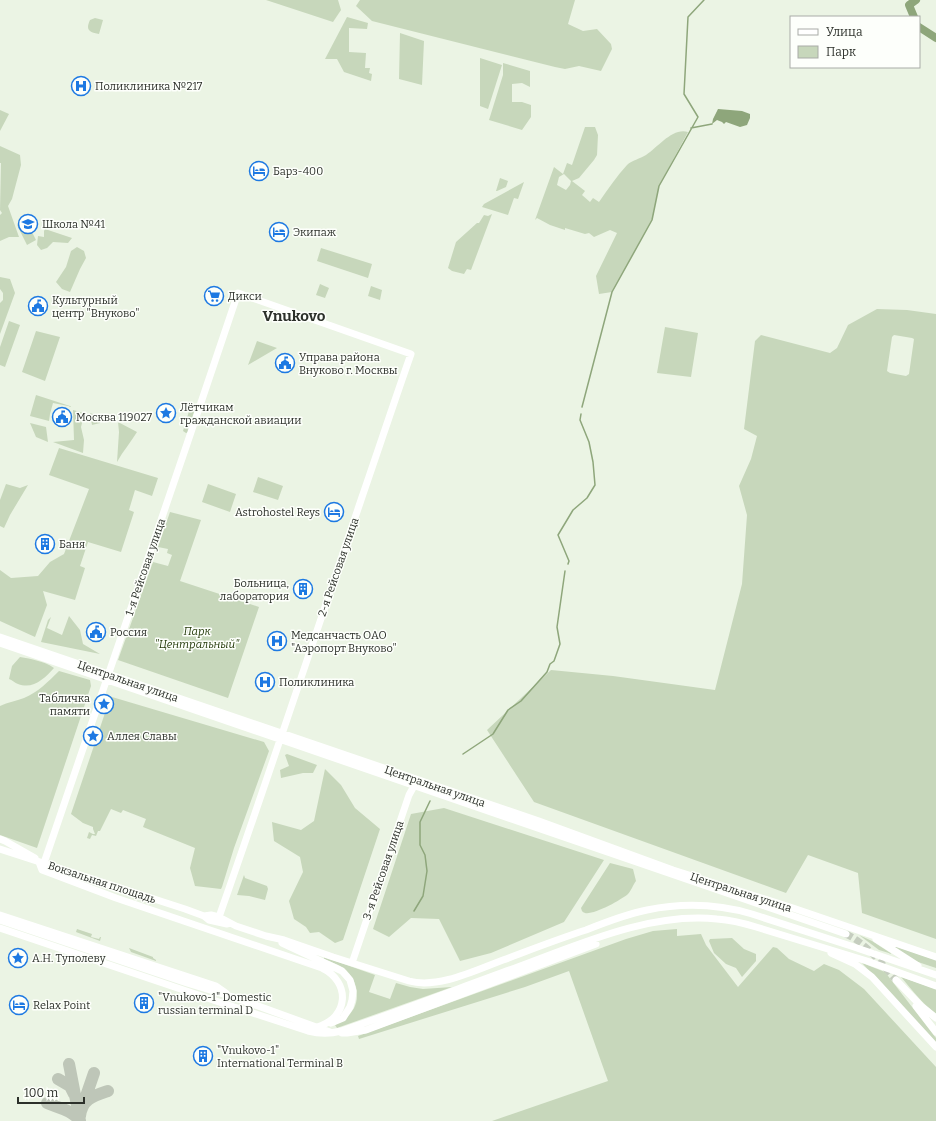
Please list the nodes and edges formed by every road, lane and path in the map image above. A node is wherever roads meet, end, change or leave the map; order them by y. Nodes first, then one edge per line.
1 (411, 354) joint
2 (0, 637) edge
3 (0, 643) edge
4 (107, 677) junction
5 (281, 736) junction
6 (417, 783) junction
7 (0, 839) edge
8 (0, 849) edge
9 (41, 862) junction
10 (0, 915) edge
11 (204, 916) junction
12 (219, 917) junction
13 (0, 920) edge
14 (644, 924) junction
15 (35, 926) junction
16 (236, 926) junction
17 (0, 928) edge
18 (25, 929) junction
19 (846, 934) tunnel mouth
20 (869, 934) junction
21 (266, 936) junction
22 (812, 944) junction
23 (936, 957) edge
24 (136, 959) junction
25 (127, 963) junction
26 (352, 963) junction
27 (935, 975) edge
28 (896, 980) tunnel mouth
29 (936, 986) edge
30 (905, 989) junction
31 (232, 997) junction
32 (936, 1018) edge
33 (289, 1024) junction
34 (316, 1027) junction
35 (936, 1032) edge
36 (936, 1047) edge

1 - 4 main road, 1-я Рейсовая улица
1 - 5 main road, 2-я Рейсовая улица
2 - 4 main road, Центральная улица
3 - 4 main road, Центральная улица
4 - 5 main road, Центральная улица
4 - 9 main road, 1-я Рейсовая улица
5 - 6 main road, Центральная улица
5 - 12 main road, 2-я Рейсовая улица
6 - 19 main road, Центральная улица
6 - 20 main road, Центральная улица
6 - 26 main road, 3-я Рейсовая улица
7 - 9 main road
8 - 9 main road, Вокзальная площадь
9 - 11 main road, Вокзальная площадь
9 - 33 main road
10 - 15 main road
11 - 12 main road, Вокзальная площадь
11 - 16 main road, Вокзальная площадь
12 - 16 main road, Вокзальная площадь
13 - 18 main road
14 - 22 main road
14 - 33 main road
14 - 34 main road
15 - 18 main road
15 - 24 main road
16 - 21 main road, Вокзальная площадь
17 - 33 main road
18 - 25 main road
20 - 23 main road
20 - 27 main road
21 - 26 main road, Вокзальная площадь
21 - 34 main road
22 - 29 main road
22 - 36 main road
24 - 25 main road
24 - 31 main road
25 - 31 main road
26 - 27 main road, Вокзальная площадь
28 - 30 main road
30 - 32 main road
30 - 35 main road
31 - 34 main road

